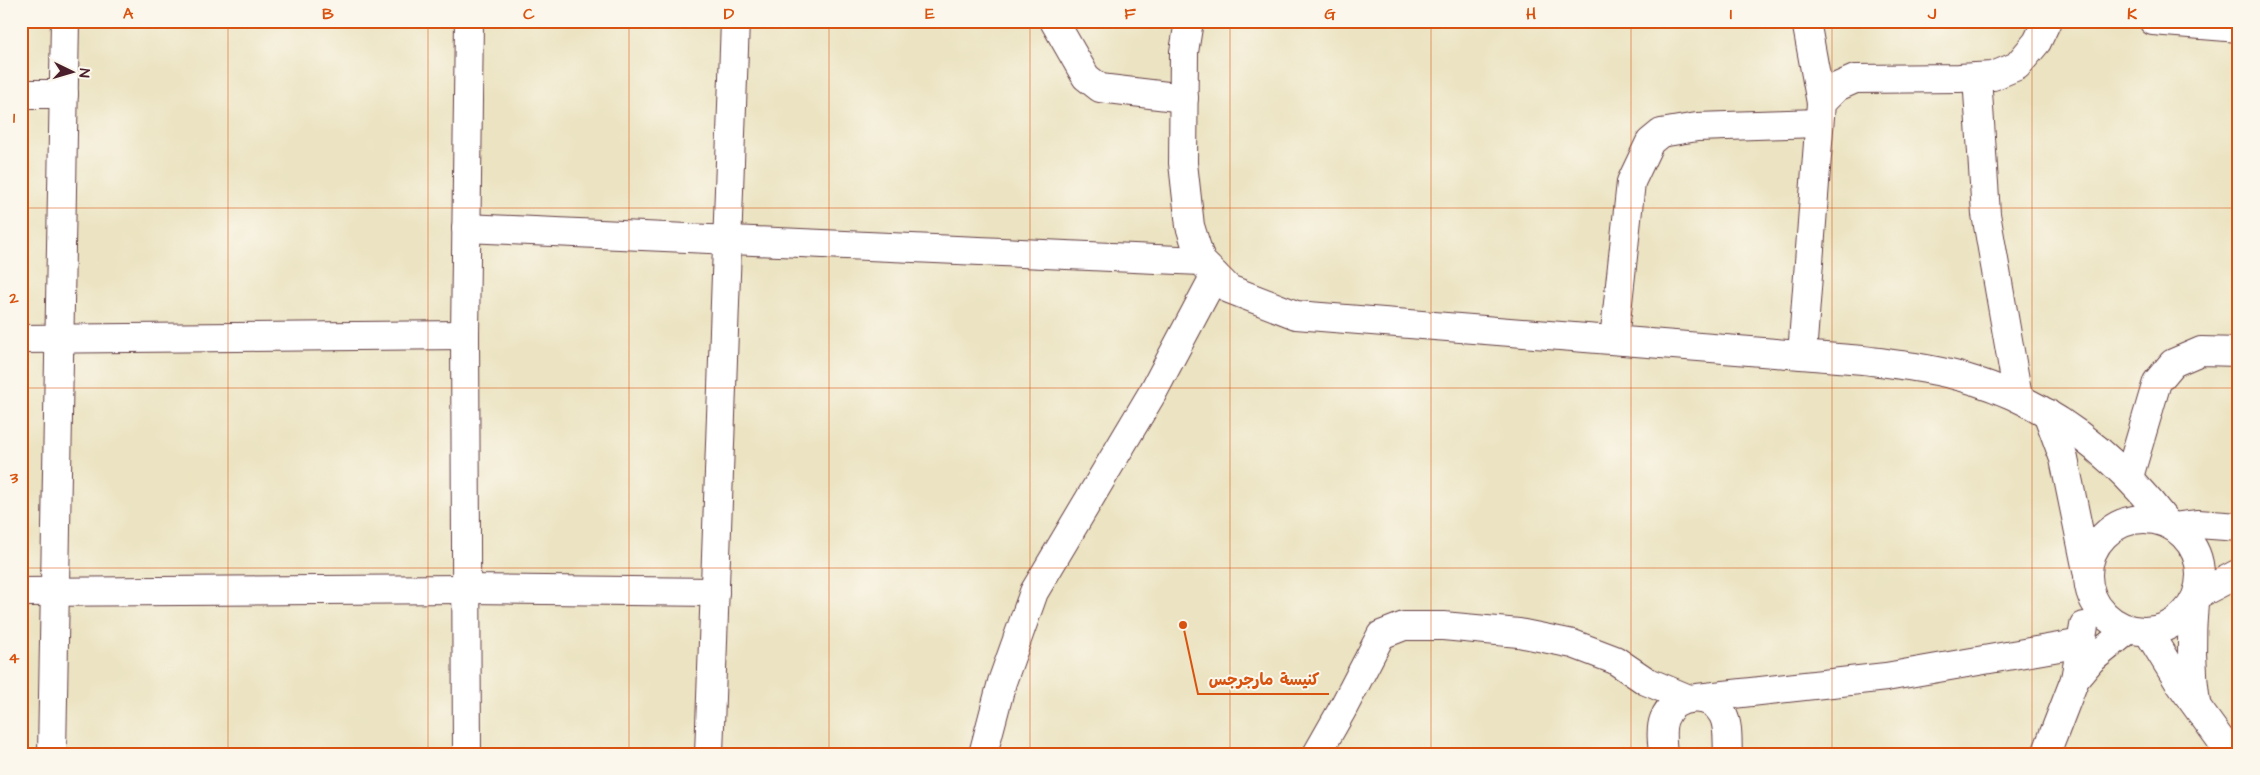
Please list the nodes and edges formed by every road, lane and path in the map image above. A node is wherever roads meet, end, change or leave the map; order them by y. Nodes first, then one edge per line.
1 (65, 21) edge
2 (469, 21) edge
3 (734, 21) edge
4 (1054, 21) edge
5 (1189, 21) edge
6 (1806, 21) edge
7 (2046, 21) edge
8 (2154, 21) edge
9 (2239, 28) edge
10 (1977, 77) junction
11 (21, 94) edge
12 (64, 94) junction
13 (1184, 98) junction
14 (1820, 113) junction
15 (466, 228) junction
16 (726, 241) junction
17 (1208, 268) junction
18 (465, 336) junction
19 (59, 338) junction
20 (21, 339) edge
21 (1614, 340) junction
22 (2239, 352) edge
23 (1802, 355) junction
24 (2018, 397) junction
25 (2047, 413) junction
26 (2128, 476) junction
27 (2170, 525) junction
28 (2239, 527) edge
29 (2239, 573) edge
30 (2088, 581) junction
31 (466, 589) junction
32 (55, 591) junction
33 (21, 592) edge
34 (715, 592) junction
35 (2195, 598) junction
36 (2138, 631) junction
37 (2082, 643) junction
38 (2075, 678) junction
39 (1693, 698) junction
40 (2196, 704) junction
41 (52, 754) edge
42 (468, 754) edge
43 (709, 754) edge
44 (983, 754) edge
45 (1316, 754) edge
46 (1663, 754) edge
47 (1728, 754) edge
48 (2046, 754) edge
49 (2231, 754) edge

1 - 12 street
2 - 15 street
3 - 16 street
4 - 13 street
5 - 13 street
6 - 14 street
7 - 10 street
8 - 9 street
10 - 14 street
10 - 24 street
11 - 12 street
12 - 19 street
13 - 17 street
14 - 21 street
14 - 23 street
15 - 16 street
15 - 18 street
16 - 17 street
16 - 34 street
17 - 21 street
17 - 44 street
18 - 19 street
18 - 31 street
19 - 20 street
19 - 32 street
21 - 23 street
22 - 26 street
23 - 24 street
24 - 25 street
25 - 26 street
25 - 30 street
26 - 27 street
27 - 28 street
27 - 30 street
27 - 35 street
29 - 35 street
30 - 36 street
30 - 37 street
31 - 32 street
31 - 34 street
31 - 42 street
32 - 33 street
32 - 41 street
34 - 43 street
35 - 36 street
35 - 40 street
36 - 38 street
36 - 40 street
37 - 38 street
37 - 39 street
38 - 48 street
39 - 45 street
39 - 46 street
39 - 47 street
40 - 49 street

